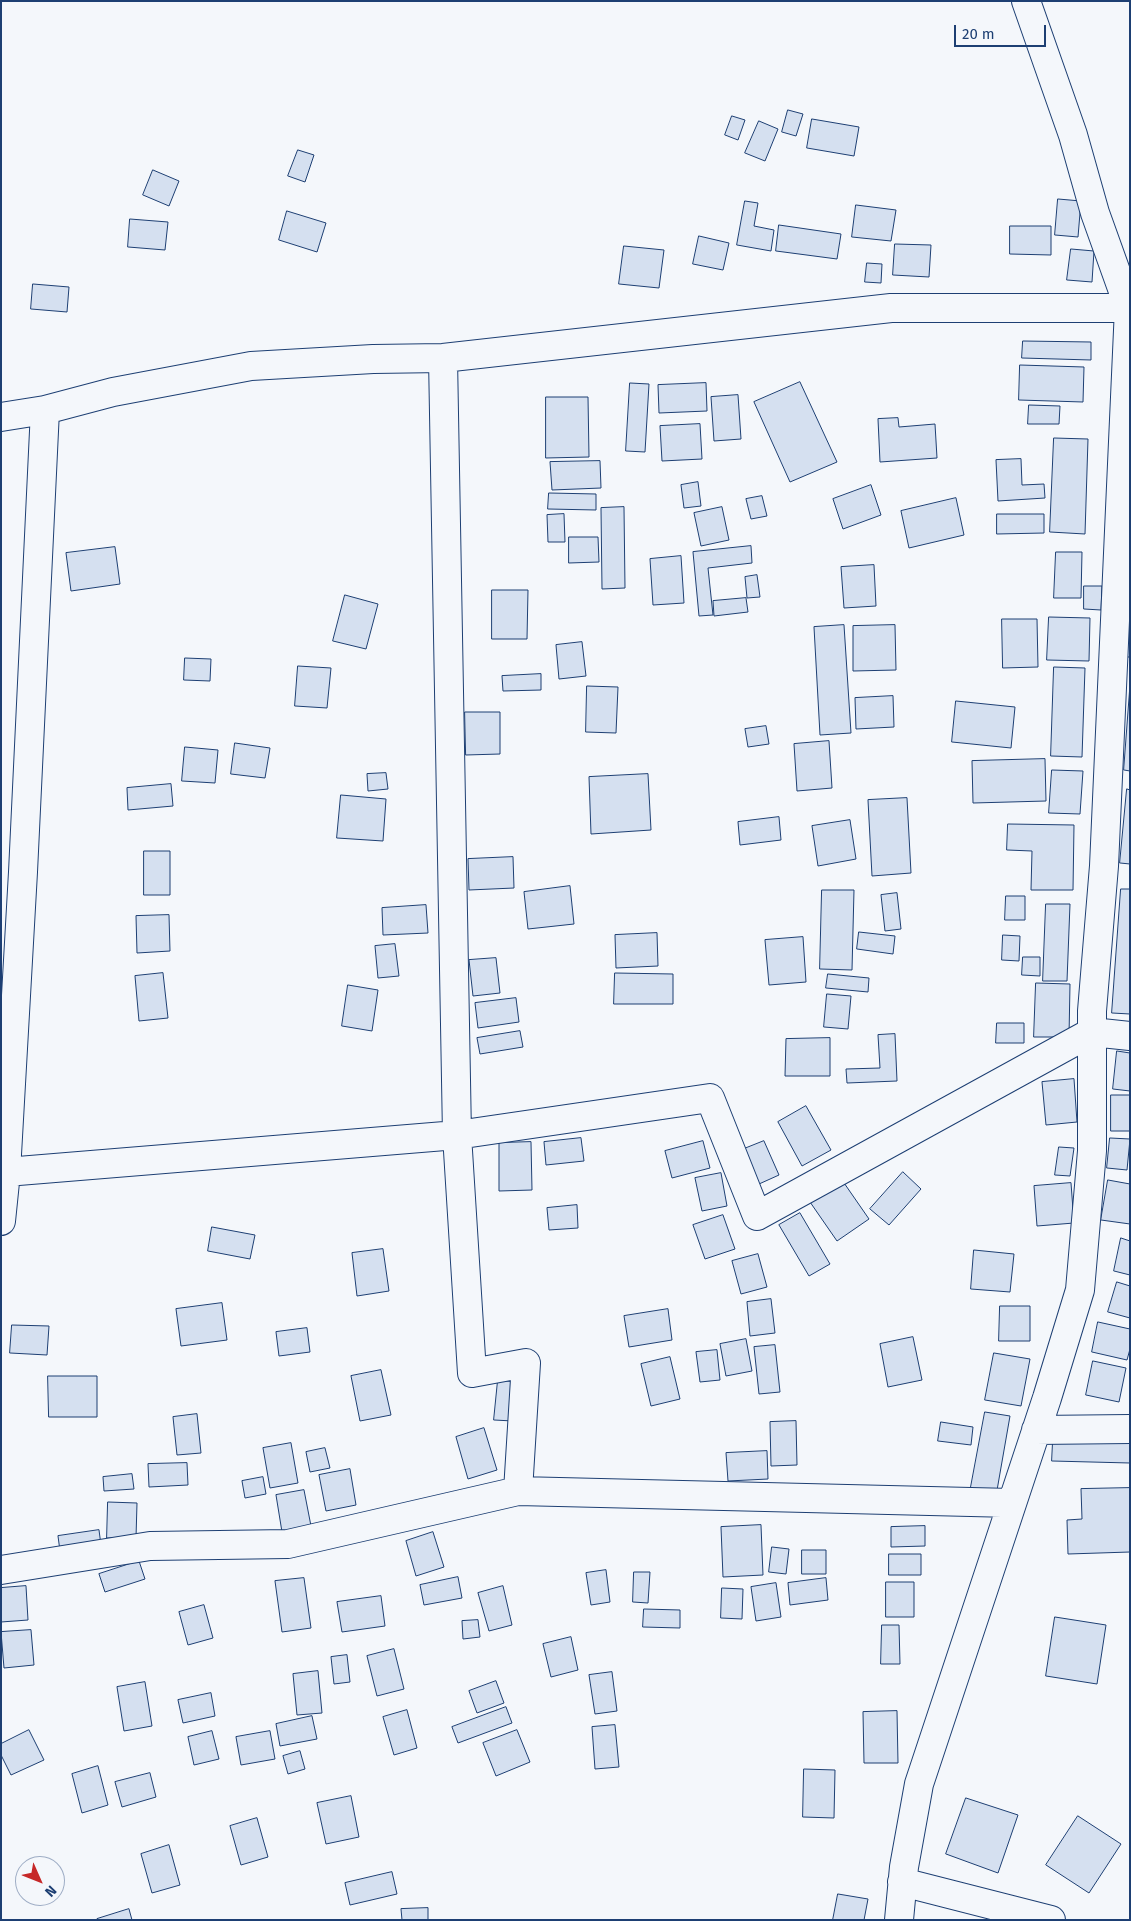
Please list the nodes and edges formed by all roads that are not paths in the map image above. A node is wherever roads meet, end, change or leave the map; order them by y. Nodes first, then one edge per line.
1 (1026, 1) edge
2 (1129, 308) edge
3 (443, 358) junction
4 (45, 410) junction
5 (1, 417) edge
6 (1092, 1032) junction
7 (1130, 1036) edge
8 (457, 1135) junction
9 (6, 1172) junction
10 (1, 1221) edge
11 (1130, 1429) edge
12 (1036, 1430) junction
13 (518, 1491) junction
14 (1012, 1503) junction
15 (1, 1570) edge
16 (902, 1882) junction
17 (900, 1920) edge
18 (1051, 1920) edge

1 - 2 street
2 - 3 street
2 - 6 street
3 - 4 street
3 - 8 street
4 - 5 street
4 - 9 street
6 - 7 street
6 - 8 street
6 - 12 street
8 - 9 street
8 - 13 street
9 - 10 street
11 - 12 street
12 - 14 street
13 - 14 street
13 - 15 street
14 - 16 street
16 - 17 street
16 - 18 street

